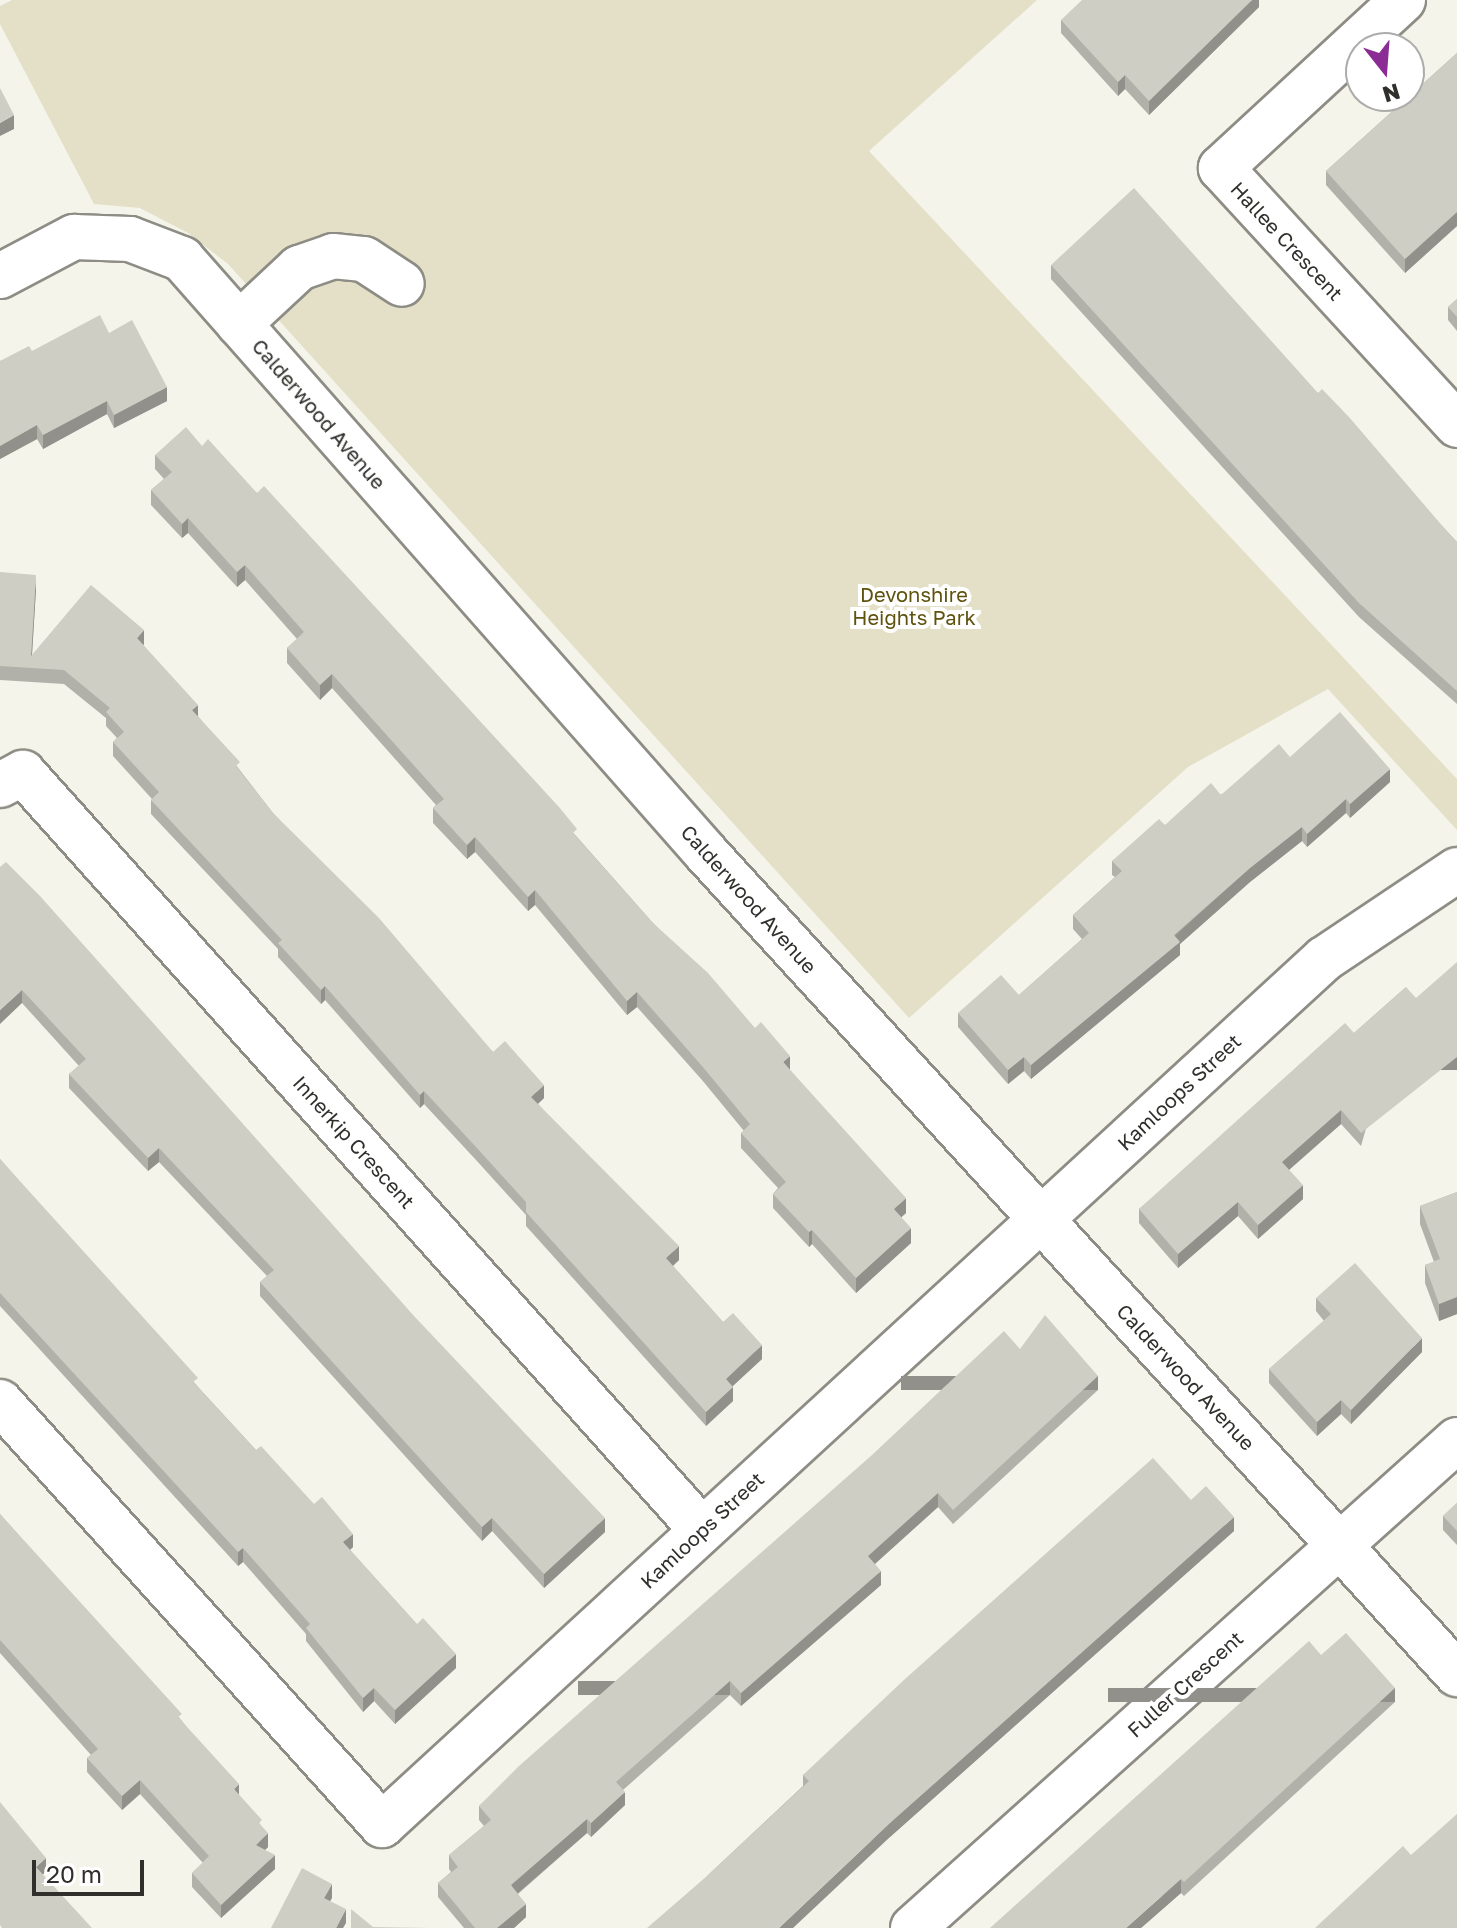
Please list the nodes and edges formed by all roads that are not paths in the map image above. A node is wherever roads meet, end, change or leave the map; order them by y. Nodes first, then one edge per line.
1 (1403, 0) edge
2 (0, 276) edge
3 (402, 284) dead end
4 (239, 324) junction
5 (1457, 425) edge
6 (0, 785) edge
7 (1457, 870) edge
8 (1041, 1219) junction
9 (0, 1402) edge
10 (1457, 1440) edge
11 (702, 1530) junction
12 (1340, 1545) junction
13 (1457, 1674) edge
14 (913, 1928) edge

1 - 5 street, Hallee Crescent
2 - 4 street, Calderwood Avenue
3 - 4 street
4 - 8 street, Calderwood Avenue
6 - 11 street, Innerkip Crescent
7 - 8 street, Kamloops Street
8 - 11 street, Kamloops Street
8 - 12 street, Calderwood Avenue
9 - 11 street, Kamloops Street
10 - 12 street, Fuller Crescent
12 - 13 street, Calderwood Avenue
12 - 14 street, Fuller Crescent

